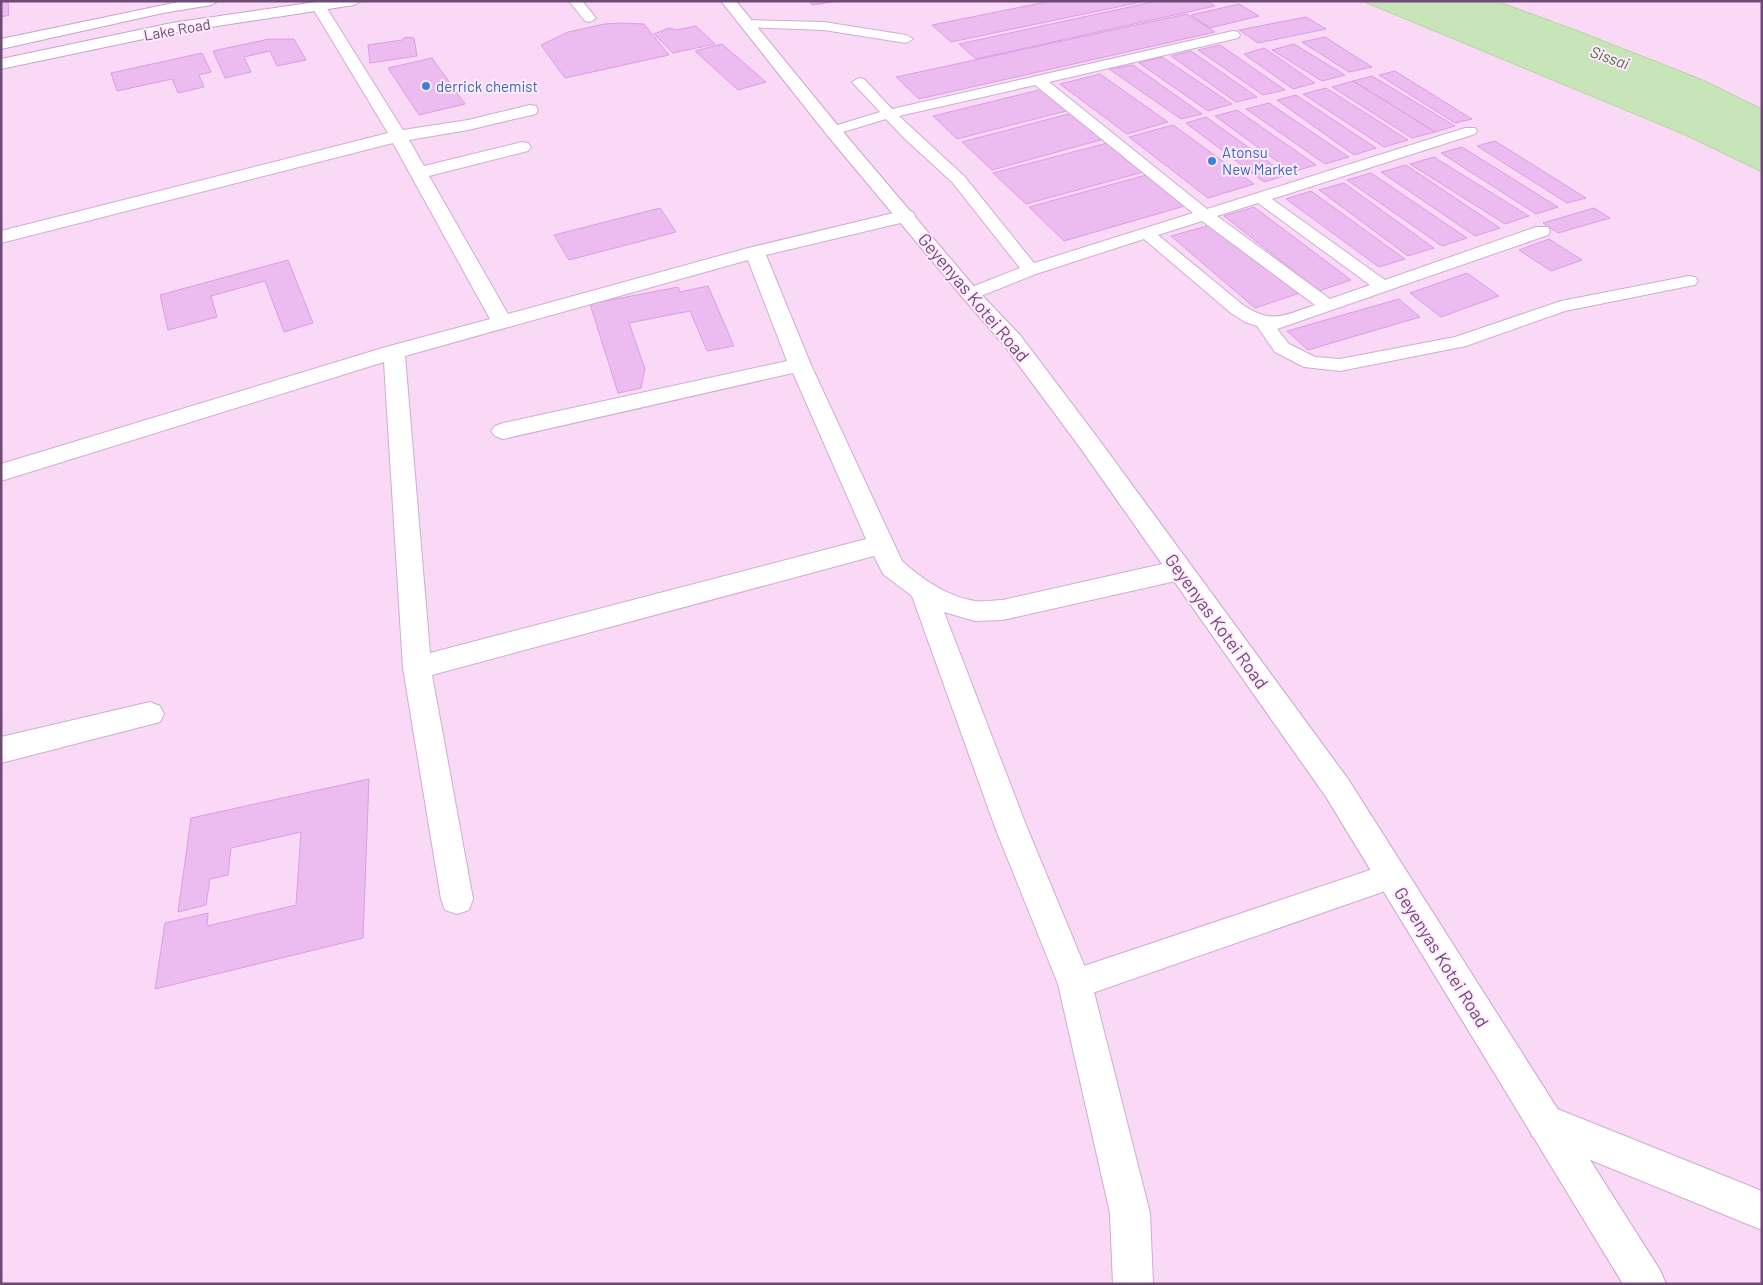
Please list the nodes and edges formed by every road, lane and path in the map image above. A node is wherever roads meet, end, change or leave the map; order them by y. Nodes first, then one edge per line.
1 (211, 1) edge
2 (354, 1) edge
3 (575, 1) edge
4 (728, 1) edge
5 (163, 5) edge
6 (320, 7) junction
7 (590, 18) dead end
8 (746, 24) junction
9 (172, 28) junction
10 (1233, 35) dead end
11 (906, 39) dead end
12 (1, 44) edge
13 (1, 64) edge
14 (1038, 80) junction
15 (859, 82) dead end
16 (530, 110) dead end
17 (889, 114) junction
18 (833, 131) junction
19 (1470, 131) dead end
20 (398, 136) junction
21 (522, 147) dead end
22 (419, 173) junction
23 (1260, 197) junction
24 (1205, 214) junction
25 (906, 216) junction
26 (1542, 231) dead end
27 (1146, 233) junction
28 (1, 237) edge
29 (755, 252) junction
30 (1030, 270) junction
31 (1690, 281) dead end
32 (1383, 287) junction
33 (970, 294) junction
34 (1328, 306) junction
35 (503, 323) junction
36 (1265, 324) junction
37 (394, 352) junction
38 (800, 365) junction
39 (503, 431) dead end
40 (1, 474) edge
41 (882, 544) junction
42 (1180, 570) junction
43 (923, 590) junction
44 (417, 668) junction
45 (150, 714) dead end
46 (1, 750) edge
47 (1391, 876) junction
48 (457, 899) dead end
49 (1075, 984) junction
50 (1545, 1123) junction
51 (1762, 1211) edge
52 (1133, 1284) edge
53 (1646, 1284) edge

1 - 5 street, Lake Road
2 - 6 street, Lake Road
3 - 7 lane
4 - 8 street, Geyenyas Kotei Road
5 - 9 street
5 - 12 street, Lake Road
6 - 9 street, Lake Road
6 - 20 street
8 - 11 lane
8 - 18 street, Geyenyas Kotei Road
9 - 13 street, Lake Road
10 - 14 lane
14 - 17 lane
14 - 24 lane
15 - 17 lane
16 - 20 street
17 - 18 lane
17 - 30 lane
18 - 25 street, Geyenyas Kotei Road
19 - 23 lane
20 - 22 street
20 - 28 street
21 - 22 street
22 - 35 street
23 - 24 lane
23 - 32 lane
24 - 27 lane
24 - 34 lane
25 - 29 street
25 - 33 street, Geyenyas Kotei Road
26 - 32 lane
27 - 30 lane
27 - 36 lane
29 - 35 street
29 - 38 street
30 - 33 lane
31 - 36 lane
32 - 34 lane
33 - 42 street, Geyenyas Kotei Road
34 - 36 lane
35 - 37 street
37 - 40 street
37 - 44 street
38 - 39 street
38 - 41 street
41 - 43 street
41 - 44 street
42 - 43 street
42 - 47 street, Geyenyas Kotei Road
43 - 49 street
44 - 48 street
45 - 46 street
47 - 49 lane
47 - 50 street, Geyenyas Kotei Road
49 - 52 street
50 - 51 street
50 - 53 street, Geyenyas Kotei Road

